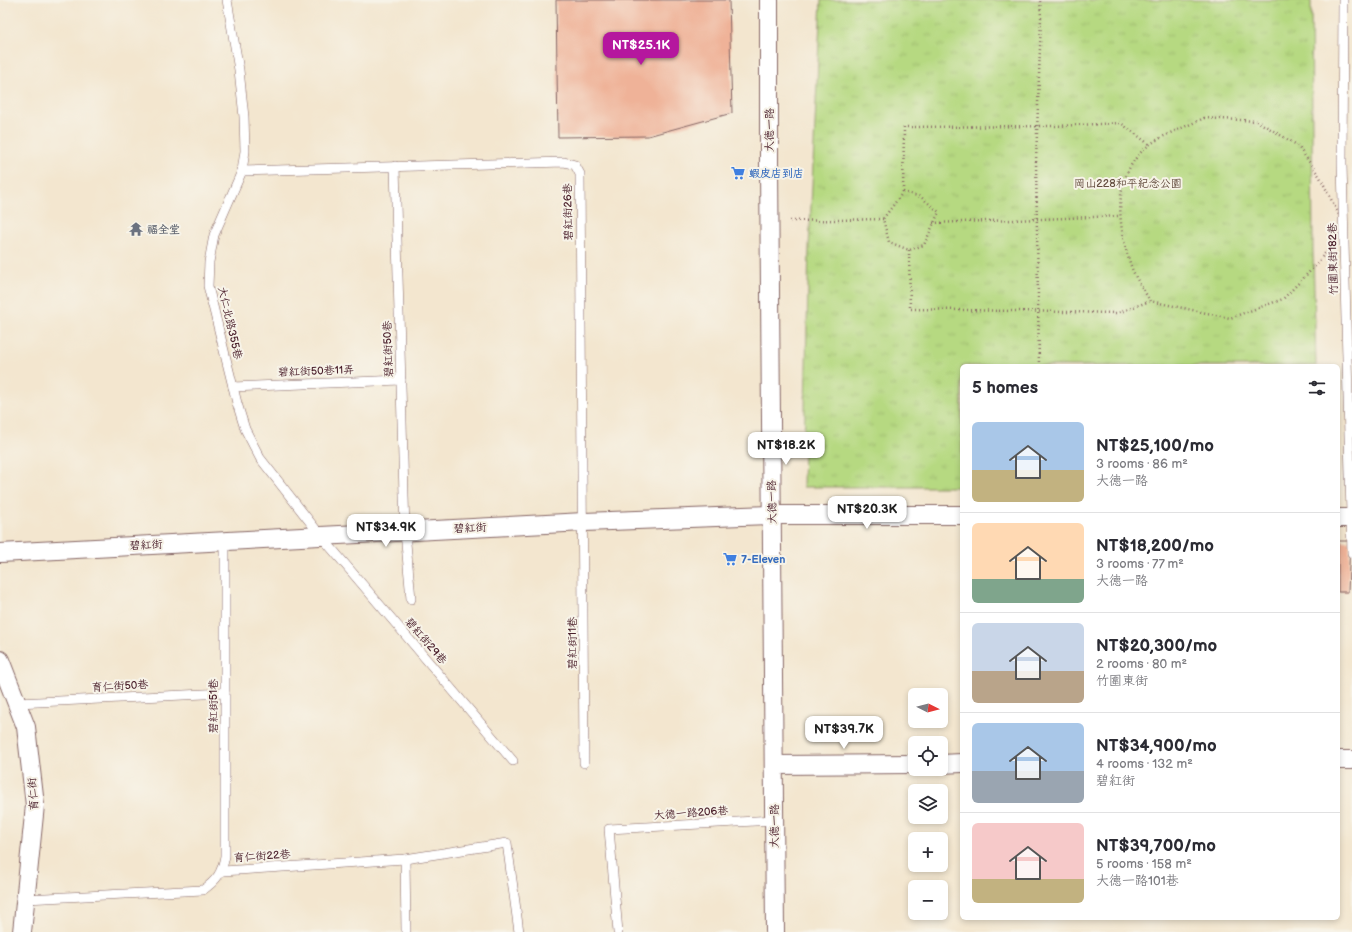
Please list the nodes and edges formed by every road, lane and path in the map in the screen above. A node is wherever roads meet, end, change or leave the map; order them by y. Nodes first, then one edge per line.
1 (227, 0) edge
2 (769, 0) edge
3 (1040, 0) edge
4 (1343, 0) edge
5 (1150, 145) junction
6 (1342, 164) junction
7 (1352, 164) edge
8 (394, 166) junction
9 (242, 171) junction
10 (903, 192) junction
11 (1120, 216) junction
12 (883, 219) junction
13 (769, 221) junction
14 (933, 223) junction
15 (1344, 227) junction
16 (909, 250) junction
17 (1150, 301) junction
18 (1038, 364) edge
19 (401, 380) junction
20 (233, 387) junction
21 (772, 515) junction
22 (960, 515) edge
23 (1347, 518) edge
24 (584, 522) junction
25 (405, 532) junction
26 (321, 536) junction
27 (225, 541) junction
28 (0, 553) edge
29 (1352, 554) edge
30 (411, 599) dead end
31 (0, 660) edge
32 (225, 693) junction
33 (17, 703) junction
34 (1340, 760) edge
35 (1352, 760) edge
36 (513, 761) dead end
37 (584, 763) dead end
38 (908, 764) edge
39 (948, 764) edge
40 (960, 764) edge
41 (774, 765) junction
42 (774, 820) junction
43 (405, 859) junction
44 (223, 871) junction
45 (26, 899) junction
46 (22, 932) edge
47 (406, 932) edge
48 (519, 932) edge
49 (618, 932) edge
50 (775, 932) edge

1 - 9 lane, 大仁北路355巷
2 - 13 street, 大德一路
3 - 18 path
4 - 6 lane, 竹圍東街182巷
5 - 10 path
5 - 11 path
5 - 15 path
6 - 7 lane
6 - 15 lane, 竹圍東街182巷
8 - 9 lane, 碧紅街26巷
8 - 19 lane, 碧紅街50巷
8 - 24 lane, 碧紅街26巷
9 - 20 lane, 大仁北路355巷
10 - 12 path
10 - 14 path
11 - 14 path
11 - 17 path
12 - 13 path
12 - 16 path
13 - 21 street, 大德一路
14 - 16 path
15 - 17 path
15 - 23 lane, 竹圍東街182巷
16 - 17 path
19 - 20 lane, 碧紅街50巷11弄
19 - 25 lane, 碧紅街50巷
20 - 26 lane, 大仁北路355巷
21 - 22 street, 碧紅街
21 - 24 street, 碧紅街
21 - 41 street, 大德一路
23 - 29 lane, 竹圍東街182巷
24 - 25 street, 碧紅街
24 - 37 lane, 碧紅街11巷
25 - 26 street, 碧紅街
25 - 30 lane, 碧紅街50巷
26 - 27 street, 碧紅街
26 - 36 lane, 碧紅街29巷
27 - 28 street, 碧紅街
27 - 32 lane, 碧紅街51巷
31 - 33 street, 育仁街
32 - 33 lane, 育仁街50巷
32 - 44 lane, 碧紅街51巷
33 - 45 street, 育仁街
34 - 35 street
38 - 41 street
39 - 40 street
41 - 42 street, 大德一路
42 - 49 lane, 大德一路206巷
42 - 50 street, 大德一路
43 - 44 lane, 育仁街22巷
43 - 47 lane
43 - 48 lane, 育仁街22巷
44 - 45 lane, 育仁街22巷
45 - 46 street, 育仁街

